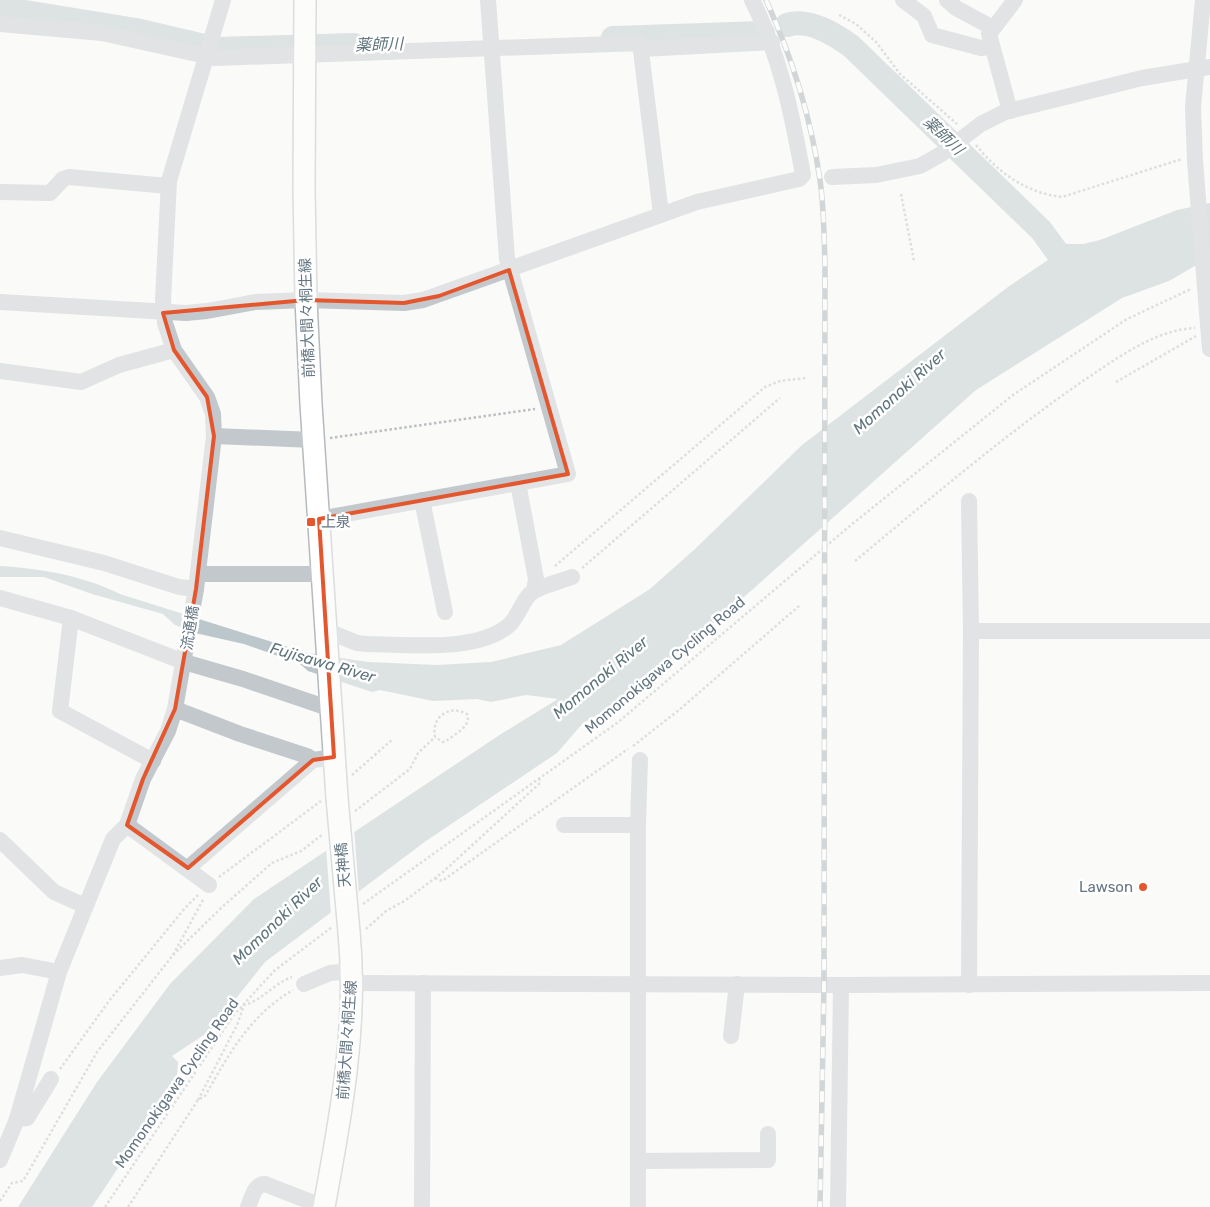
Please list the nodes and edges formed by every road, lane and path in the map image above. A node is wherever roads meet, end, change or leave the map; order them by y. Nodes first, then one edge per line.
1 (223, 0) edge
2 (305, 0) edge
3 (488, 0) edge
4 (752, 0) edge
5 (903, 0) edge
6 (947, 0) edge
7 (1016, 0) edge
8 (1203, 0) edge
9 (0, 24) edge
10 (993, 28) junction
11 (772, 42) junction
12 (991, 47) junction
13 (492, 49) junction
14 (642, 49) junction
15 (206, 56) junction
16 (305, 56) junction
17 (1203, 68) edge
18 (1010, 111) junction
19 (832, 177) dead end
20 (168, 186) junction
21 (0, 192) edge
22 (901, 194) dead end
23 (661, 214) junction
24 (914, 260) dead end
25 (508, 270) junction
26 (1200, 287) dead end
27 (306, 300) junction
28 (0, 302) edge
29 (163, 313) junction
30 (1209, 323) edge
31 (1210, 349) edge
32 (174, 350) junction
33 (0, 371) edge
34 (806, 378) dead end
35 (1116, 382) dead end
36 (780, 398) dead end
37 (548, 407) junction
38 (214, 436) junction
39 (313, 440) junction
40 (518, 483) junction
41 (422, 500) junction
42 (969, 501) dead end
43 (319, 519) junction
44 (0, 538) edge
45 (855, 561) dead end
46 (322, 574) junction
47 (572, 577) joint
48 (196, 587) junction
49 (534, 587) junction
50 (0, 598) edge
51 (799, 606) dead end
52 (445, 612) dead end
53 (71, 618) junction
54 (971, 631) junction
55 (1210, 631) edge
56 (326, 633) junction
57 (184, 660) junction
58 (331, 706) junction
59 (175, 709) junction
60 (334, 757) junction
61 (313, 760) junction
62 (640, 760) dead end
63 (153, 761) junction
64 (539, 778) junction
65 (127, 825) junction
66 (564, 825) dead end
67 (638, 825) junction
68 (0, 840) edge
69 (198, 876) junction
70 (434, 878) junction
71 (85, 906) junction
72 (360, 906) dead end
73 (351, 928) junction
74 (0, 968) edge
75 (59, 972) junction
76 (352, 977) junction
77 (423, 983) junction
78 (1210, 983) edge
79 (304, 984) joint
80 (640, 984) junction
81 (737, 984) junction
82 (841, 985) junction
83 (970, 985) junction
84 (244, 1005) junction
85 (731, 1036) dead end
86 (51, 1079) dead end
87 (198, 1100) junction
88 (17, 1119) junction
89 (768, 1134) dead end
90 (0, 1160) edge
91 (639, 1160) junction
92 (0, 1202) edge
93 (105, 1207) edge
94 (128, 1207) edge
95 (248, 1207) edge
96 (324, 1207) edge
97 (422, 1207) edge
98 (638, 1207) edge
99 (838, 1207) edge

1 - 15 street, 流通橋
2 - 16 main road, 前橋大間々桐生線
3 - 13 street
4 - 11 street
5 - 12 street
6 - 10 street
7 - 10 street
8 - 17 street
9 - 15 street
10 - 12 street
11 - 14 street
11 - 23 street
12 - 18 street
13 - 14 street
13 - 16 street
13 - 25 street
14 - 23 street
15 - 16 street
15 - 20 street, 流通橋
16 - 27 main road, 前橋大間々桐生線
17 - 18 street
17 - 30 street, bridge
18 - 19 street
20 - 21 street
20 - 29 street, 流通橋
22 - 24 path
23 - 25 street
25 - 27 street
25 - 37 street
26 - 64 path, Momonokigawa Cycling Road
27 - 29 street
27 - 39 main road, 前橋大間々桐生線
28 - 29 street
29 - 32 street, 流通橋
30 - 31 street
30 - 35 path
30 - 45 path
32 - 33 street
32 - 38 street, 流通橋
34 - 49 path
36 - 47 path
37 - 39 path
37 - 40 street
38 - 39 street
38 - 48 street, 流通橋
39 - 43 main road, 前橋大間々桐生線
40 - 41 street
40 - 49 street
41 - 43 street
41 - 52 street
42 - 54 street
43 - 46 main road, 前橋大間々桐生線
44 - 48 street
46 - 48 street
46 - 56 main road, 前橋大間々桐生線
47 - 49 street
48 - 57 street, 流通橋
49 - 56 street
50 - 53 street
51 - 70 path
53 - 57 street
53 - 63 street
54 - 55 street
54 - 83 street
56 - 58 main road, 前橋大間々桐生線
57 - 58 street
57 - 59 street, 流通橋
58 - 60 main road
59 - 61 street
59 - 63 street, 流通橋
60 - 61 street
60 - 73 main road, 天神橋, bridge
61 - 69 street
62 - 67 street
63 - 65 street, 流通橋
64 - 70 path, Momonokigawa Cycling Road
64 - 72 path, Momonokigawa Cycling Road
65 - 69 street
65 - 71 street
66 - 67 street
67 - 80 street
68 - 71 street
69 - 92 path
70 - 73 path, Momonokigawa Cycling Road
71 - 75 street
73 - 76 main road, 前橋大間々桐生線
73 - 84 path, Momonokigawa Cycling Road
74 - 75 street
75 - 88 street
76 - 77 street
76 - 79 street
76 - 96 main road, 前橋大間々桐生線
77 - 80 street
77 - 97 street
78 - 83 street
79 - 87 path
80 - 81 street
80 - 91 street
81 - 82 street
81 - 85 street
82 - 83 street
82 - 99 street
84 - 87 path
84 - 93 path, Momonokigawa Cycling Road
86 - 88 street
87 - 94 path
88 - 90 street
89 - 91 street
91 - 98 street
95 - 96 street

